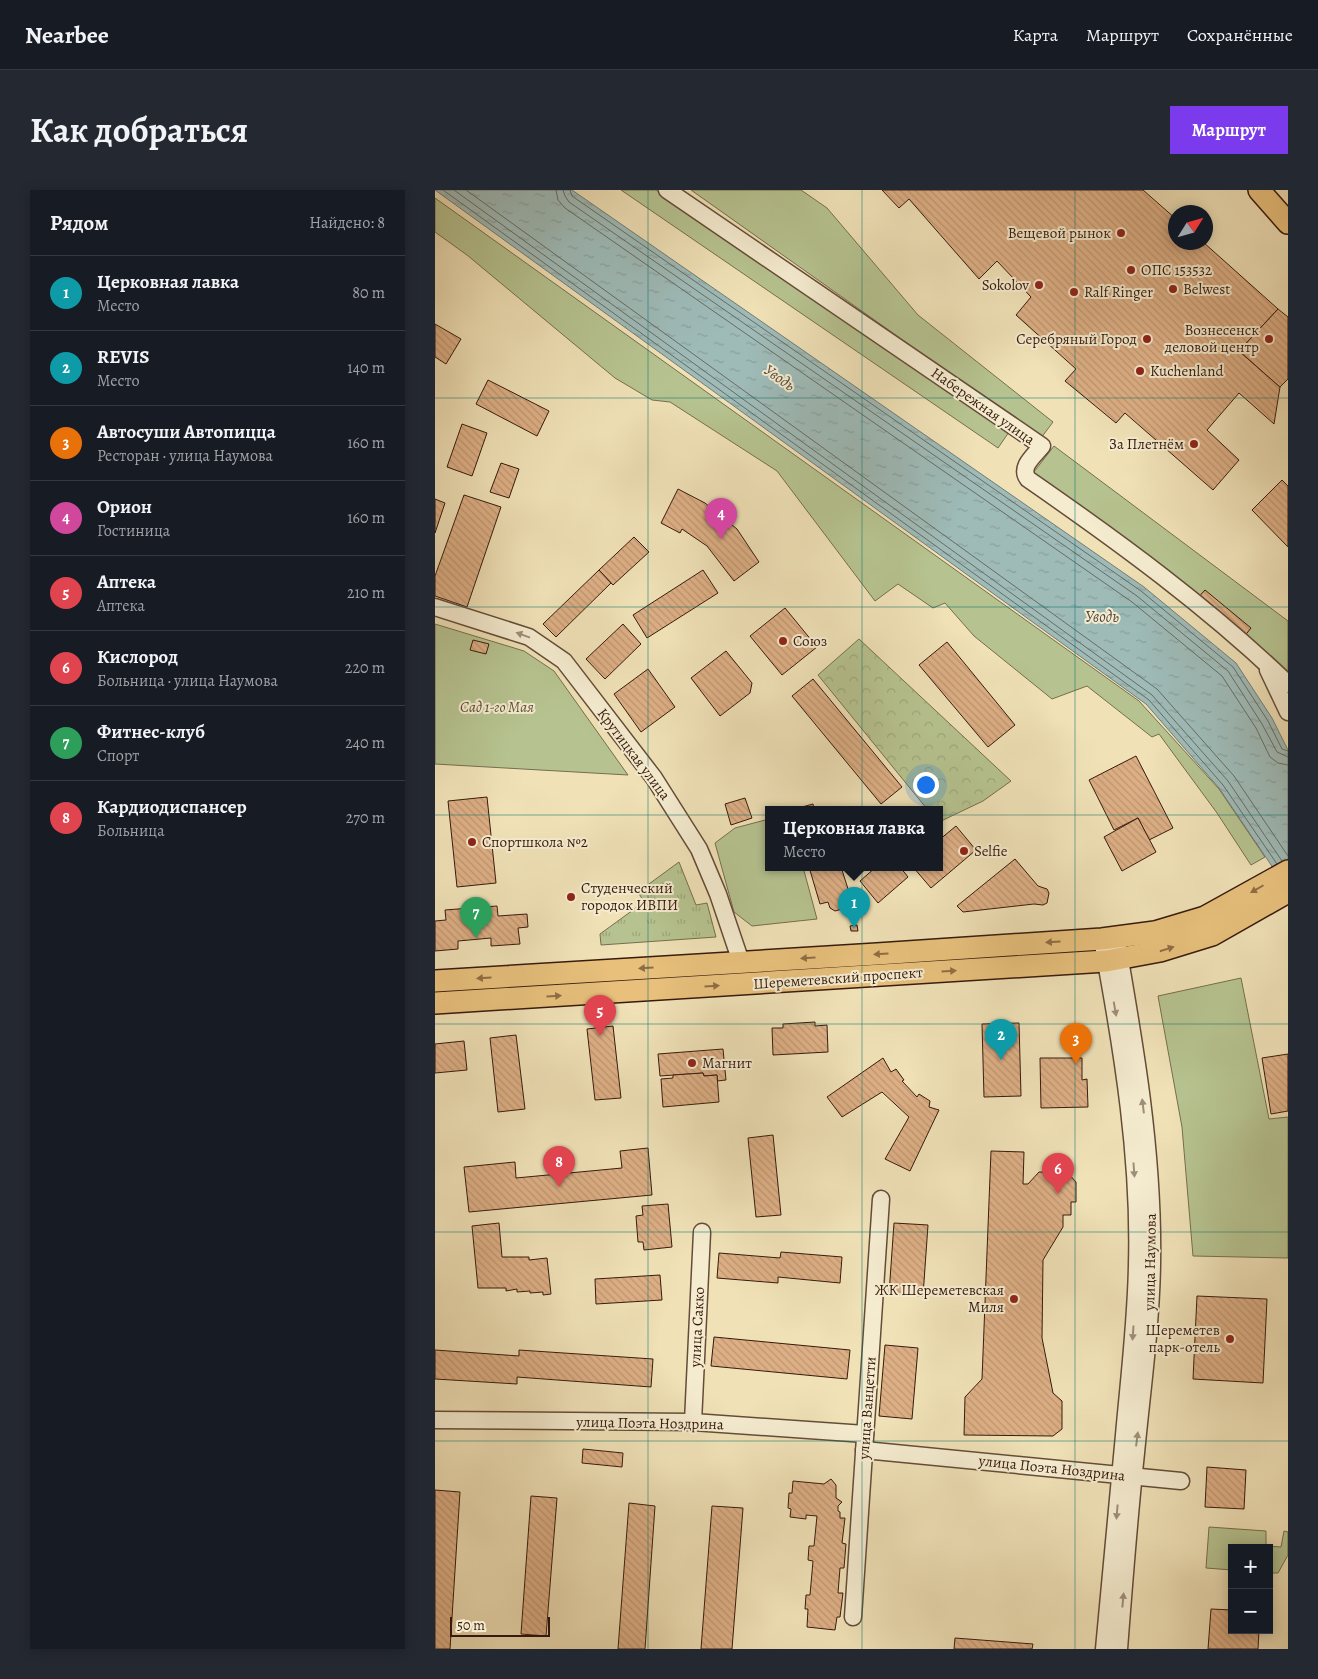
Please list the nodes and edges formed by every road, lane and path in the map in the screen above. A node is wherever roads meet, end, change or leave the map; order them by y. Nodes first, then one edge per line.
1 (667, 190) edge
2 (1259, 190) edge
3 (1288, 223) edge
4 (435, 607) edge
5 (1262, 659) junction
6 (1288, 684) edge
7 (1288, 712) edge
8 (1288, 871) edge
9 (1288, 892) edge
10 (1230, 915) junction
11 (1109, 938) junction
12 (1113, 960) junction
13 (741, 962) junction
14 (435, 981) edge
15 (743, 984) junction
16 (435, 1003) edge
17 (881, 1199) dead end
18 (702, 1232) dead end
19 (435, 1420) edge
20 (693, 1422) junction
21 (864, 1442) junction
22 (1127, 1476) junction
23 (1181, 1481) dead end
24 (853, 1617) dead end
25 (1105, 1649) edge
26 (1119, 1649) edge

1 - 5 street, Набережная улица
2 - 3 main road
13 -> 4 street, Крутицкая улица
5 - 6 street, Набережная улица
5 - 7 street
8 -> 10 main road
9 - 10 main road
10 - 11 main road, Шереметевский проспект
12 -> 10 main road, Шереметевский проспект
11 - 12 street, улица Наумова
11 -> 13 main road, Шереметевский проспект
15 -> 12 main road, Шереметевский проспект
12 - 22 street, улица Наумова
13 -> 14 main road, Шереметевский проспект
13 - 15 main road, Крутицкая улица
16 -> 15 main road, Шереметевский проспект
17 - 21 street, улица Ванцетти
18 - 20 street, улица Сакко
19 - 20 street, улица Поэта Ноздрина
20 - 21 street, улица Поэта Ноздрина
21 - 22 street, улица Поэта Ноздрина
21 - 24 street, улица Ванцетти
22 - 23 street, улица Поэта Ноздрина
22 -> 25 street, улица Наумова
26 -> 22 street, улица Наумова

